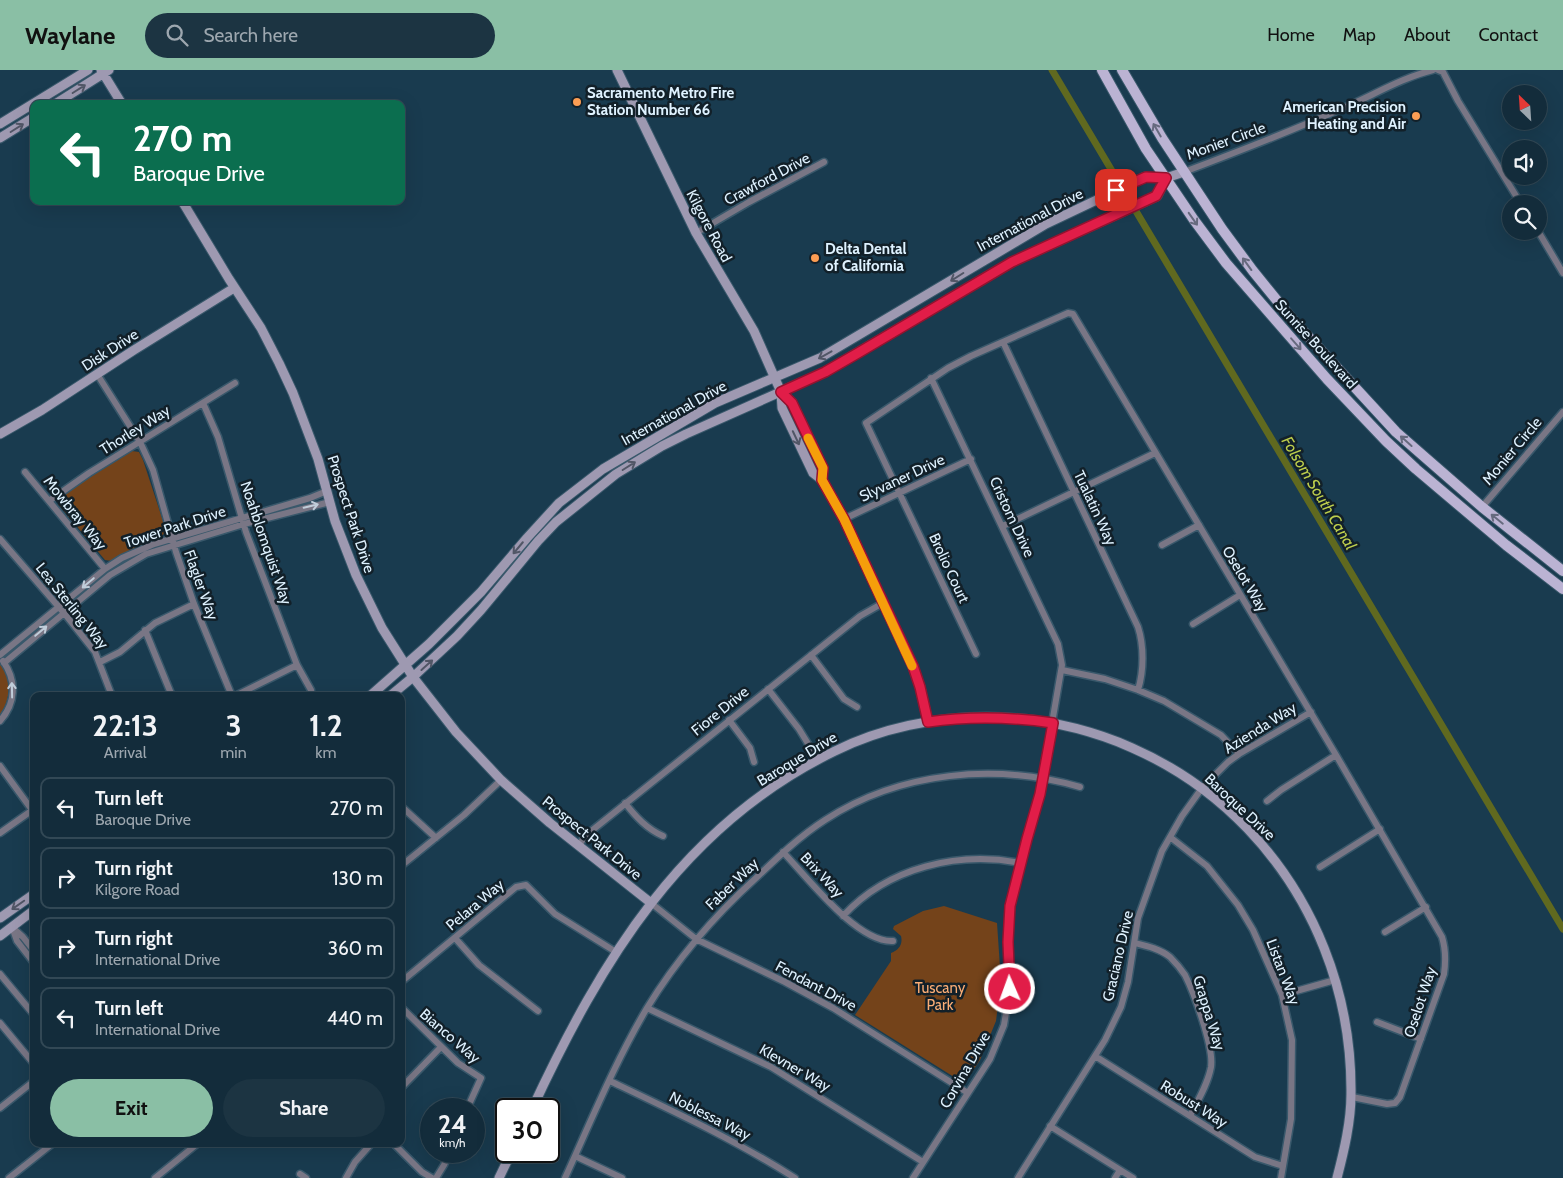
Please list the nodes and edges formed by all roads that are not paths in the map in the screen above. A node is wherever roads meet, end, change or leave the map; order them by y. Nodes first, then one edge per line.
1 (88, 70) edge
2 (617, 70) edge
3 (1102, 70) edge
4 (1122, 70) edge
5 (1433, 70) edge
6 (1438, 70) edge
7 (104, 71) edge
8 (39, 100) edge
9 (61, 100) edge
10 (120, 100) edge
11 (30, 106) edge
12 (30, 119) edge
13 (0, 124) edge
14 (0, 138) edge
15 (824, 162) dead end
16 (1184, 172) junction
17 (1166, 178) junction
18 (1515, 195) edge
19 (184, 205) edge
20 (696, 233) junction
21 (1543, 240) edge
22 (1563, 273) edge
23 (234, 288) junction
24 (1003, 342) junction
25 (97, 374) junction
26 (775, 377) junction
27 (931, 378) junction
28 (234, 383) dead end
29 (781, 392) junction
30 (203, 403) junction
31 (1563, 412) edge
32 (0, 434) edge
33 (140, 442) junction
34 (1156, 453) junction
35 (622, 458) junction
36 (971, 459) junction
37 (1407, 460) junction
38 (25, 472) dead end
39 (580, 487) junction
40 (327, 491) junction
41 (1074, 492) junction
42 (899, 493) junction
43 (49, 501) junction
44 (330, 502) junction
45 (581, 502) junction
46 (1482, 507) junction
47 (844, 519) junction
48 (243, 521) junction
49 (1477, 521) junction
50 (1199, 525) junction
51 (1003, 526) junction
52 (541, 538) junction
53 (0, 539) edge
54 (172, 541) junction
55 (1162, 546) dead end
56 (1542, 555) junction
57 (105, 569) junction
58 (1563, 571) edge
59 (1563, 589) edge
60 (1240, 595) junction
61 (883, 603) junction
62 (194, 604) junction
63 (62, 610) junction
64 (1193, 624) dead end
65 (145, 630) junction
66 (976, 654) dead end
67 (811, 655) junction
68 (1, 658) edge
69 (100, 662) junction
70 (297, 665) junction
71 (405, 665) junction
72 (1062, 670) junction
73 (413, 678) junction
74 (768, 689) junction
75 (311, 690) dead end
76 (1138, 690) junction
77 (111, 692) edge
78 (170, 692) edge
79 (231, 692) edge
80 (241, 692) edge
81 (375, 692) edge
82 (395, 692) edge
83 (857, 707) dead end
84 (1310, 712) junction
85 (729, 720) junction
86 (0, 721) edge
87 (928, 722) junction
88 (1053, 723) junction
89 (1239, 754) junction
90 (1336, 755) junction
91 (818, 760) junction
92 (754, 762) dead end
93 (0, 766) edge
94 (1043, 778) junction
95 (501, 780) junction
96 (1080, 787) dead end
97 (1202, 788) junction
98 (1267, 801) dead end
99 (625, 803) junction
100 (30, 805) edge
101 (405, 810) edge
102 (30, 811) edge
103 (1380, 830) junction
104 (0, 833) edge
105 (663, 836) dead end
106 (1170, 837) junction
107 (436, 838) junction
108 (579, 846) junction
109 (784, 852) junction
110 (405, 863) edge
111 (1021, 863) junction
112 (1320, 867) dead end
113 (30, 897) edge
114 (650, 903) junction
115 (1426, 907) junction
116 (30, 913) edge
117 (1, 916) edge
118 (843, 916) junction
119 (12, 927) junction
120 (1384, 932) dead end
121 (0, 936) edge
122 (455, 938) junction
123 (696, 939) junction
124 (893, 941) dead end
125 (1134, 943) junction
126 (30, 946) edge
127 (616, 952) junction
128 (30, 958) edge
129 (0, 974) edge
130 (405, 979) edge
131 (1335, 980) junction
132 (1282, 995) junction
133 (30, 1004) edge
134 (647, 1008) junction
135 (405, 1011) edge
136 (538, 1011) dead end
137 (1377, 1022) dead end
138 (1, 1026) edge
139 (1421, 1039) junction
140 (441, 1047) junction
141 (1095, 1056) junction
142 (30, 1059) edge
143 (610, 1081) junction
144 (30, 1084) edge
145 (405, 1084) edge
146 (968, 1093) junction
147 (1352, 1097) junction
148 (472, 1098) edge
149 (537, 1098) edge
150 (0, 1108) edge
151 (1190, 1116) junction
152 (1050, 1126) junction
153 (48, 1147) edge
154 (193, 1147) edge
155 (368, 1147) edge
156 (397, 1147) edge
157 (575, 1156) junction
158 (923, 1162) junction
159 (445, 1163) edge
160 (506, 1163) edge
161 (1284, 1166) junction
162 (1120, 1170) junction
163 (300, 1174) dead end
164 (9, 1178) edge
165 (155, 1178) edge
166 (306, 1178) edge
167 (346, 1178) edge
168 (432, 1178) edge
169 (436, 1178) edge
170 (499, 1178) edge
171 (565, 1178) edge
172 (622, 1178) edge
173 (795, 1178) edge
174 (913, 1178) edge
175 (1018, 1178) edge
176 (1115, 1178) edge
177 (1133, 1178) edge
178 (1281, 1178) edge
179 (1337, 1178) edge

1 - 8 street
2 - 20 street, Kilgore Road
3 - 17 main road, Sunrise Boulevard
16 -> 4 main road, Sunrise Boulevard
5 - 16 street, Monier Circle
6 - 18 street
9 -> 7 street
7 - 10 street
11 - 13 street
14 -> 12 street
15 - 20 street, Crawford Drive
16 - 17 street, Monier Circle
46 -> 16 main road, Sunrise Boulevard
17 -> 26 street, International Drive
17 - 29 street, International Drive
17 -> 37 main road, Sunrise Boulevard
19 - 23 street, Prospect Park Drive
20 - 26 street, Kilgore Road
21 - 22 street
23 - 25 street, Disk Drive
23 - 40 street, Prospect Park Drive
24 - 27 street, Oselot Way
24 - 34 street, Oselot Way
24 - 41 street, Tualatin Way
25 - 32 street, Disk Drive
25 - 33 street, Flagler Way
26 - 29 street, Kilgore Road
26 - 35 street, International Drive
27 - 36 street, Cristom Drive
27 - 42 street, Oselot Way
28 - 30 street, Thorley Way
45 -> 29 street, International Drive
29 - 47 street, Kilgore Road
30 - 33 street, Thorley Way
30 - 48 street, Noahblomquist Way
31 - 46 street, Monier Circle
33 - 43 street, Thorley Way
33 - 54 street, Flagler Way
34 - 41 street
34 - 50 street, Oselot Way
35 - 39 street, International Drive
35 - 45 street
36 - 42 street, Slyvaner Drive
36 - 51 street, Cristom Drive
37 - 46 main road
37 - 49 main road, Sunrise Boulevard
38 - 43 street, Mowbray Way
39 - 52 street
39 -> 71 street, International Drive
40 - 44 street, Prospect Park Drive
40 - 48 street, Tower Park Drive
41 - 51 street
41 - 76 street, Tualatin Way
42 - 47 street, Slyvaner Drive
42 - 66 street, Brolio Court
43 - 57 street, Mowbray Way
48 -> 44 street, Tower Park Drive
44 - 71 street, Prospect Park Drive
45 - 52 street, International Drive
56 -> 46 main road, Sunrise Boulevard
47 - 61 street, Kilgore Road
48 - 54 street, Tower Park Drive
48 - 70 street, Noahblomquist Way
49 - 56 main road
49 - 59 main road, Sunrise Boulevard
50 - 55 street
50 - 60 street, Oselot Way
51 - 72 street, Cristom Drive
73 -> 52 street, International Drive
53 - 63 street, Lea Sterling Way
54 - 57 street, Tower Park Drive
54 - 62 street, Flagler Way
54 - 63 street, Tower Park Drive
56 - 58 main road, Sunrise Boulevard
57 -> 63 street, Tower Park Drive
60 - 64 street
60 - 84 street, Oselot Way
61 - 67 street, Fiore Drive
61 - 87 street, Kilgore Road
62 - 65 street
62 - 79 street, Flagler Way
63 - 68 street, Tower Park Drive
63 - 69 street, Lea Sterling Way
65 - 69 street
65 - 78 street
67 - 74 street, Fiore Drive
67 - 83 street
86 -> 68 street
69 - 77 street, Lea Sterling Way
70 - 75 street, Noahblomquist Way
70 - 80 street
71 - 73 street, Prospect Park Drive
71 - 81 street, International Drive
72 - 76 street
72 - 88 street, Corvina Drive
73 - 82 street, International Drive
73 - 95 street, Prospect Park Drive
74 - 85 street, Fiore Drive
74 - 91 street
76 - 89 street
84 - 89 street, Azienda Way
84 - 90 street, Oselot Way
85 - 92 street
85 - 99 street, Fiore Drive
87 - 88 street, Baroque Drive
87 - 91 street, Baroque Drive
88 - 94 street, Corvina Drive
88 - 97 street, Baroque Drive
89 - 97 street, Azienda Way
90 - 98 street
90 - 103 street, Oselot Way
91 - 114 street, Baroque Drive
93 - 100 street
94 - 96 street, Faber Way
94 - 109 street, Faber Way
94 - 111 street, Corvina Drive
95 - 107 street
95 - 108 street, Prospect Park Drive
97 - 106 street, Graciano Drive
97 - 131 street, Baroque Drive
99 - 105 street
99 - 108 street, Fiore Drive
101 - 107 street
102 - 104 street
103 - 112 street
103 - 115 street, Oselot Way
106 - 125 street, Graciano Drive
106 - 132 street, Listan Way
107 - 110 street
108 - 114 street, Prospect Park Drive
109 - 118 street, Brix Way
109 - 123 street, Faber Way
111 - 118 street
111 - 146 street, Corvina Drive
113 -> 117 street
114 - 123 street, Fendant Drive
114 - 127 street, Baroque Drive
115 - 120 street
115 - 139 street, Oselot Way
116 - 119 street
117 - 119 street
118 - 124 street, Brix Way
119 - 121 street
119 - 126 street
119 - 128 street
122 - 127 street, Pelara Way
122 - 130 street, Pelara Way
122 - 136 street
123 - 134 street, Faber Way
123 - 146 street, Fendant Drive
125 - 141 street, Graciano Drive
125 - 151 street, Grappa Way
127 - 149 street, Baroque Drive
129 - 133 street
131 - 132 street
131 - 147 street, Baroque Drive
132 - 161 street, Listan Way
134 - 143 street, Faber Way
134 - 158 street, Klevner Way
135 - 140 street, Bianco Way
137 - 139 street
138 - 142 street
139 - 147 street, Oselot Way
140 - 145 street
140 - 148 street, Bianco Way
141 - 151 street, Robust Way
141 - 152 street, Graciano Drive
143 - 157 street, Faber Way
143 - 173 street, Noblessa Way
144 - 150 street
146 - 158 street, Corvina Drive
147 - 179 street, Baroque Drive
151 - 161 street, Robust Way
152 - 162 street
152 - 175 street, Graciano Drive
153 - 164 street
154 - 165 street
155 - 167 street
156 - 168 street
157 - 171 street, Faber Way
157 - 172 street
158 - 174 street, Corvina Drive
159 - 169 street
160 - 170 street
161 - 178 street, Listan Way
162 - 176 street
162 - 177 street
163 - 166 street

